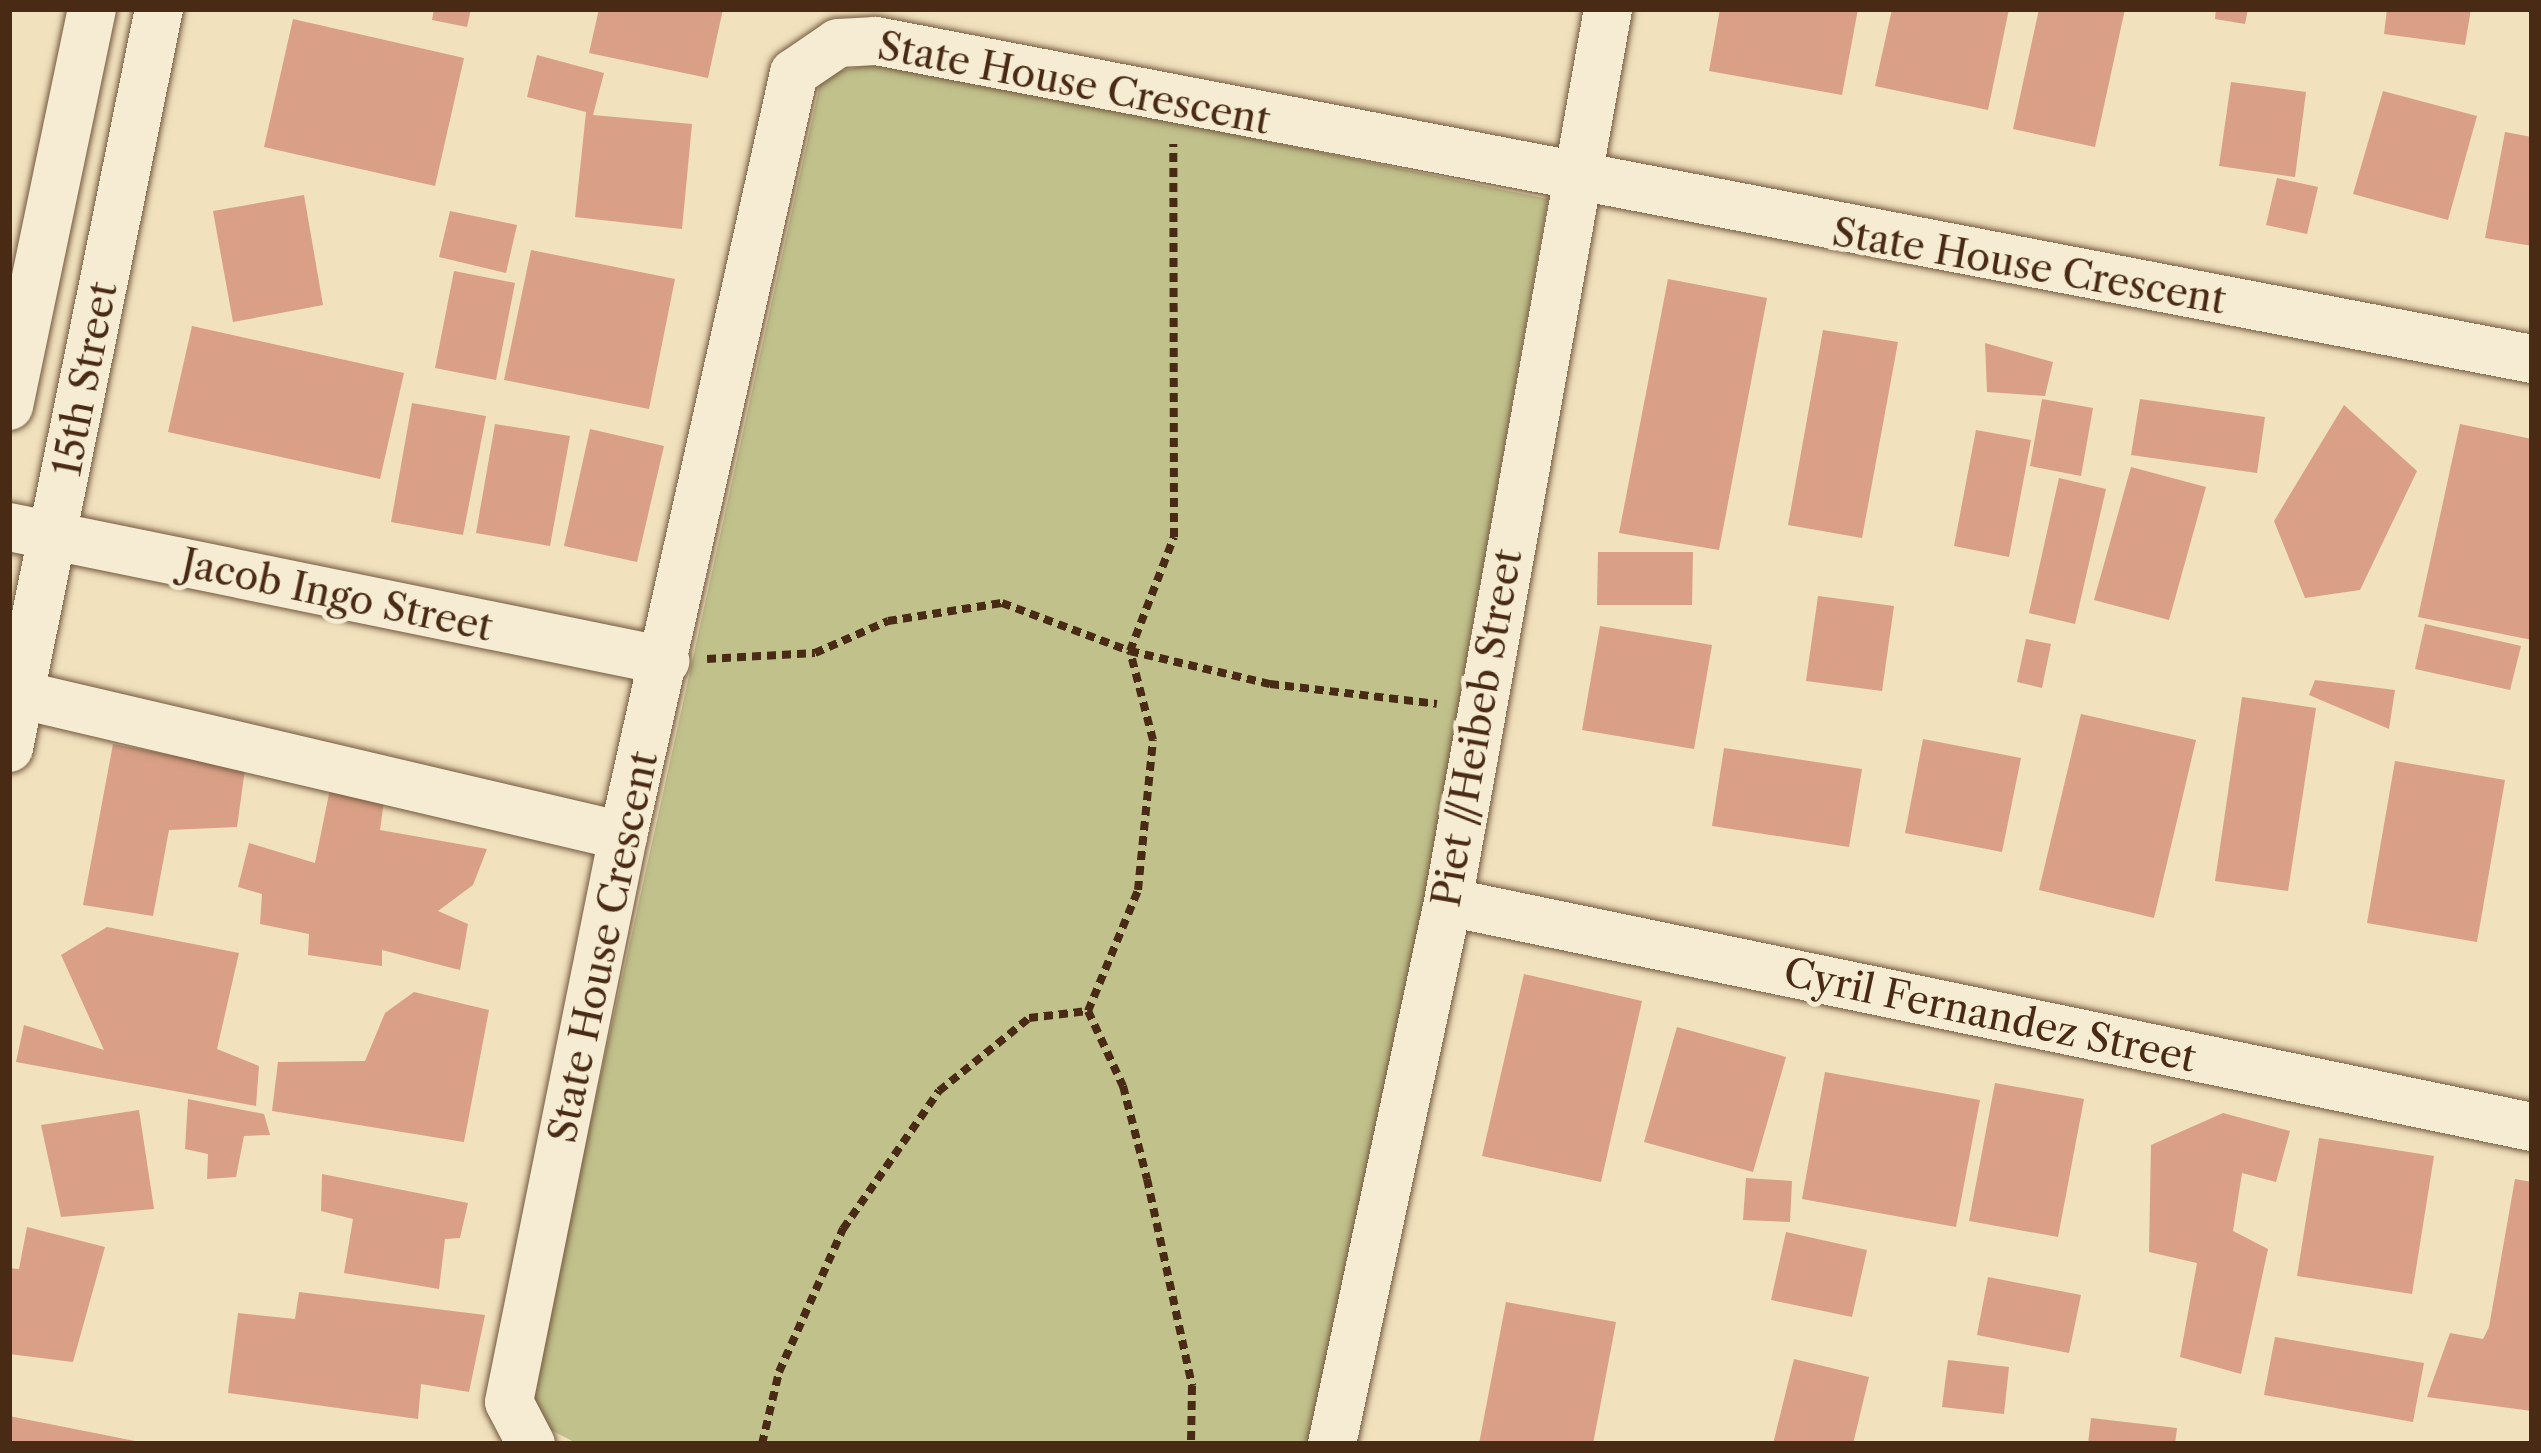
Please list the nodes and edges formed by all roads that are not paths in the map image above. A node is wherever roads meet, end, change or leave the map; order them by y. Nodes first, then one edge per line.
1 (92, 9) edge
2 (159, 9) edge
3 (1608, 9) edge
4 (1573, 182) junction
5 (2532, 359) edge
6 (9, 406) edge
7 (31, 532) edge
8 (665, 662) junction
9 (14, 693) edge
10 (9, 748) edge
11 (623, 836) junction
12 (1448, 902) junction
13 (2532, 1127) edge
14 (531, 1444) edge
15 (1332, 1444) edge

1 - 6 street, 15th Street
2 - 7 street, 15th Street
3 - 4 street, Piet //Heibeb Street
4 - 5 street, State House Crescent
4 - 8 street, State House Crescent
4 - 12 street, Piet //Heibeb Street
7 - 8 street, Jacob Ingo Street
7 - 9 street, 15th Street
8 - 11 street, State House Crescent
9 - 10 street, 15th Street
9 - 11 street
11 - 14 street, State House Crescent
12 - 13 street, Cyril Fernandez Street
12 - 15 street, Piet //Heibeb Street

